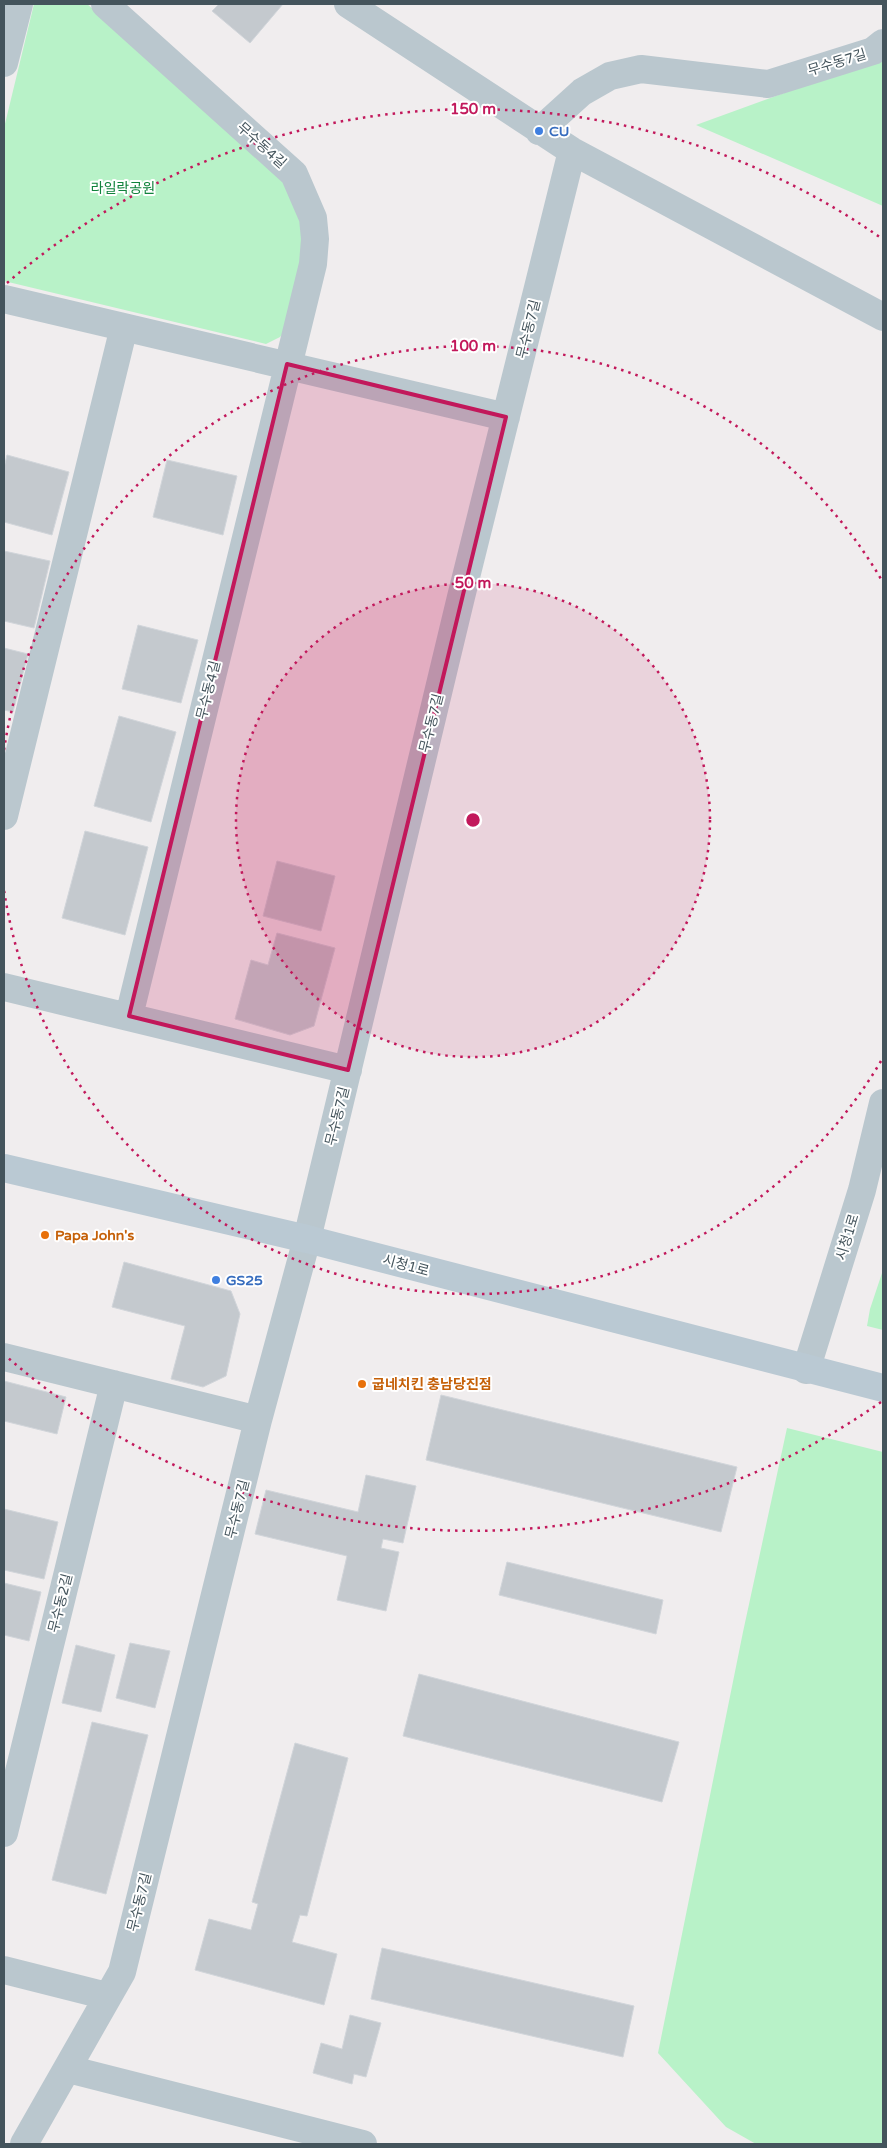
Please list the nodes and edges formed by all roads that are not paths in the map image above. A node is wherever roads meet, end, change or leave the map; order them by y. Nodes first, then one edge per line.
1 (19, 4) edge
2 (105, 4) edge
3 (348, 4) edge
4 (883, 43) edge
5 (4, 63) edge
6 (539, 131) junction
7 (572, 152) junction
8 (4, 299) edge
9 (883, 317) edge
10 (124, 327) junction
11 (287, 364) junction
12 (506, 417) junction
13 (4, 816) edge
14 (4, 987) edge
15 (129, 1016) junction
16 (348, 1070) junction
17 (883, 1104) edge
18 (4, 1168) edge
19 (307, 1239) junction
20 (4, 1358) edge
21 (806, 1370) junction
22 (114, 1384) junction
23 (883, 1388) edge
24 (258, 1420) junction
25 (5, 1825) edge
26 (4, 1970) edge
27 (107, 1996) junction
28 (68, 2069) junction
29 (24, 2144) edge
30 (363, 2144) edge

1 - 5 street
2 - 11 street, 무수동4길
3 - 6 street
4 - 6 street, 무수동7길
6 - 7 street
7 - 9 street
7 - 12 street, 무수동7길
8 - 10 street
10 - 11 street
10 - 13 street
11 - 12 street
11 - 15 street, 무수동4길
12 - 16 street, 무수동7길
14 - 15 street
15 - 16 street
16 - 19 street, 무수동7길
17 - 21 street, 시청1로
18 - 19 street, 시청1로
19 - 21 street, 시청1로
19 - 24 street, 무수동7길
20 - 22 street
21 - 23 street, 시청1로
22 - 24 street
22 - 25 street, 무수동2길
24 - 27 street, 무수동7길
26 - 27 street
27 - 28 street, 무수동7길
28 - 29 street, 무수동7길
28 - 30 street

